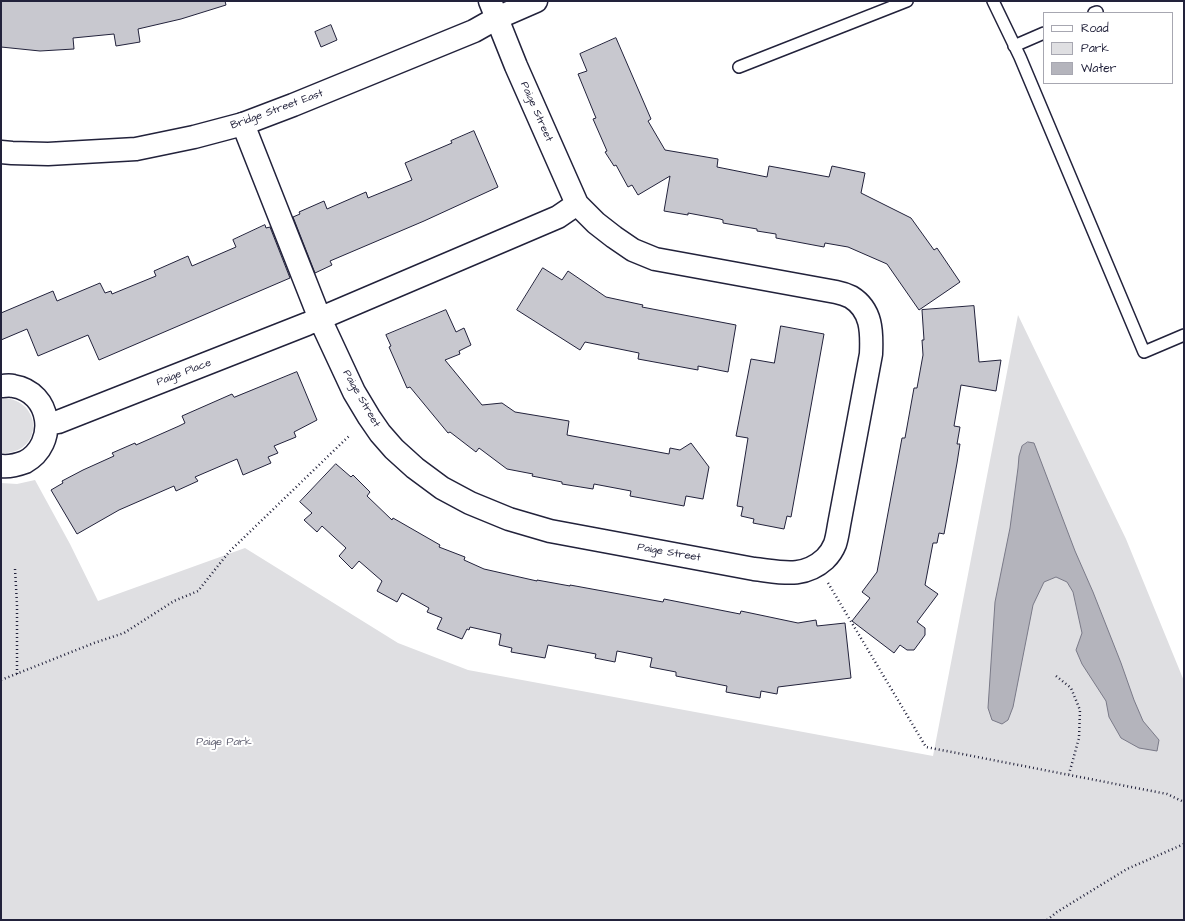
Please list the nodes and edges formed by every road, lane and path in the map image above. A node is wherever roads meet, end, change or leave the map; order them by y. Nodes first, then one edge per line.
1 (536, 1) edge
2 (907, 1) edge
3 (993, 1) edge
4 (494, 10) edge
5 (1043, 33) edge
6 (1014, 46) junction
7 (739, 67) dead end
8 (243, 124) junction
9 (1, 152) edge
10 (577, 204) junction
11 (320, 319) junction
12 (1184, 335) edge
13 (1, 386) edge
14 (47, 424) junction
15 (350, 435) dead end
16 (1, 466) edge
17 (818, 565) junction
18 (15, 568) dead end
19 (17, 674) junction
20 (1056, 676) dead end
21 (1, 680) edge
22 (1069, 774) junction
23 (1184, 802) edge
24 (1184, 844) edge
25 (1047, 920) edge

1 - 4 street, Bridge Street East
2 - 7 lane
3 - 6 lane
4 - 8 street, Bridge Street East
4 - 10 street, Paige Street
5 - 6 lane
6 - 12 lane
8 - 9 street, Bridge Street East
8 - 11 street, Paige Street
10 - 11 street
10 - 17 street, Paige Street
11 - 14 street, Paige Place
11 - 17 street, Paige Street
13 - 14 street
14 - 16 street
15 - 19 path
17 - 22 path
18 - 19 path
19 - 21 path
20 - 22 path
22 - 23 path
24 - 25 path

